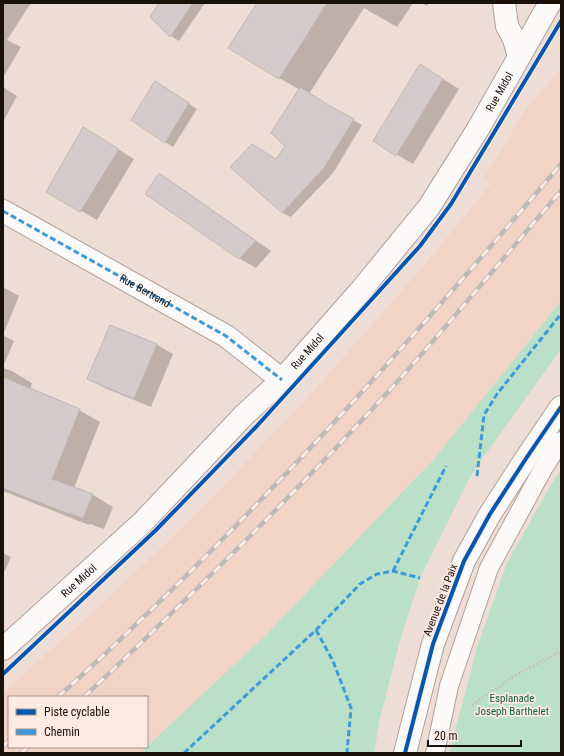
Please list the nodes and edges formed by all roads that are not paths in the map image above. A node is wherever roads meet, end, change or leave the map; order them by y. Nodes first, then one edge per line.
1 (504, 3) edge
2 (550, 3) edge
3 (519, 57) junction
4 (3, 211) edge
5 (282, 380) junction
6 (561, 407) edge
7 (561, 441) edge
8 (3, 649) edge
9 (405, 753) edge
10 (435, 753) edge

1 - 3 street
2 - 3 street, Rue Midol
3 - 5 street, Rue Midol
4 - 5 street, Rue Bertrand
5 - 8 street, Rue Midol
6 - 9 street, Avenue de la Paix
7 - 10 lane

